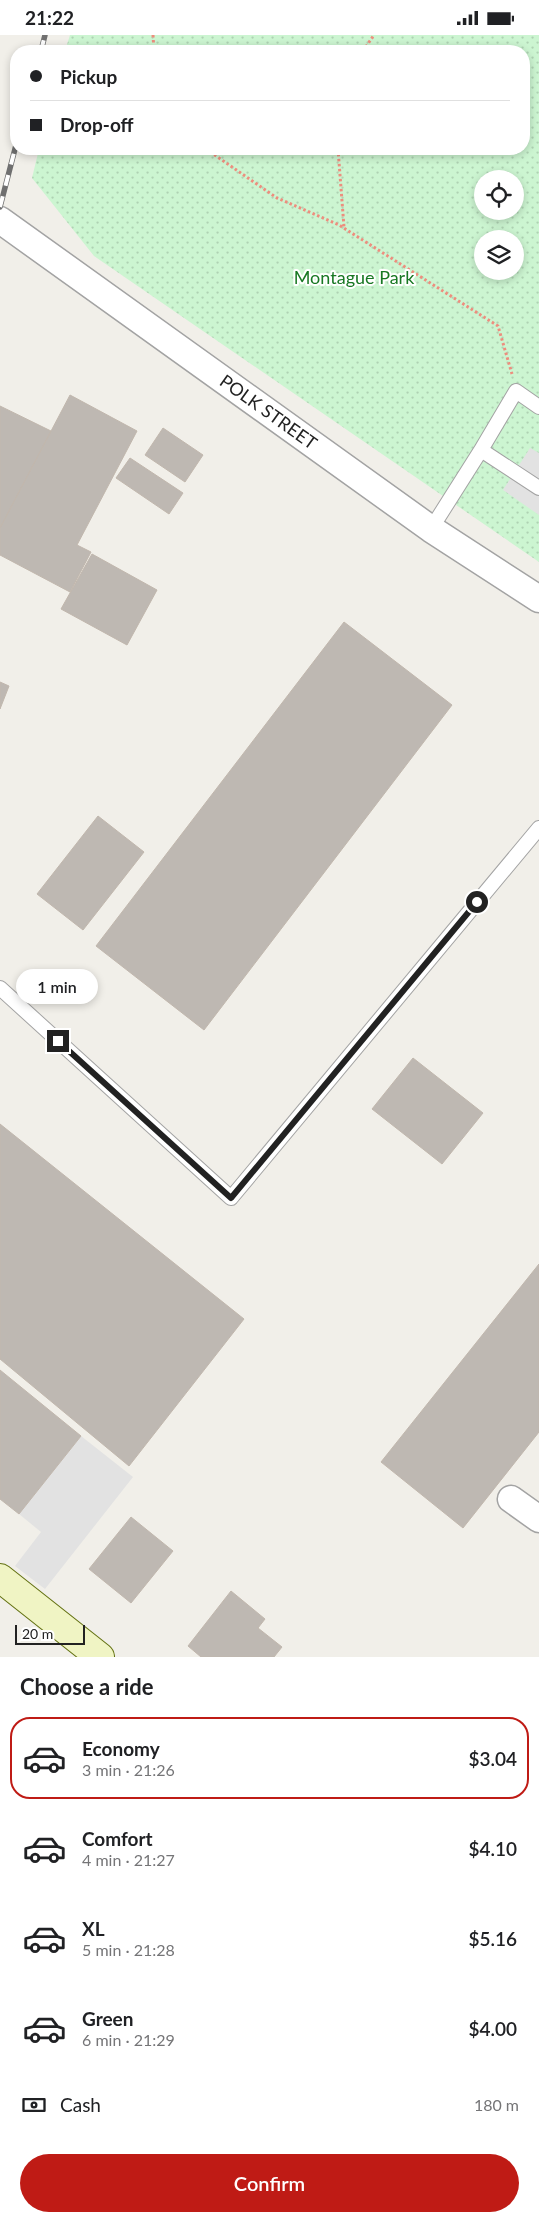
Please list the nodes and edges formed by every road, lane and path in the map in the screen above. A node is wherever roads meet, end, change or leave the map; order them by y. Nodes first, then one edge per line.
1 (215, 155) edge
2 (338, 155) edge
3 (0, 220) edge
4 (344, 228) junction
5 (516, 391) junction
6 (539, 407) edge
7 (481, 450) junction
8 (539, 488) edge
9 (430, 529) junction
10 (539, 599) edge
11 (539, 828) edge
12 (0, 988) edge
13 (511, 1499) dead end
14 (539, 1519) edge
15 (0, 1578) edge
16 (100, 1657) edge

1 - 4 path
2 - 4 path
3 - 9 street, POLK STREET
4 - 5 path
5 - 6 lane
5 - 7 lane
7 - 8 lane
7 - 9 lane
9 - 10 street, POLK STREET
11 - 12 lane
13 - 14 street
15 - 16 main road

